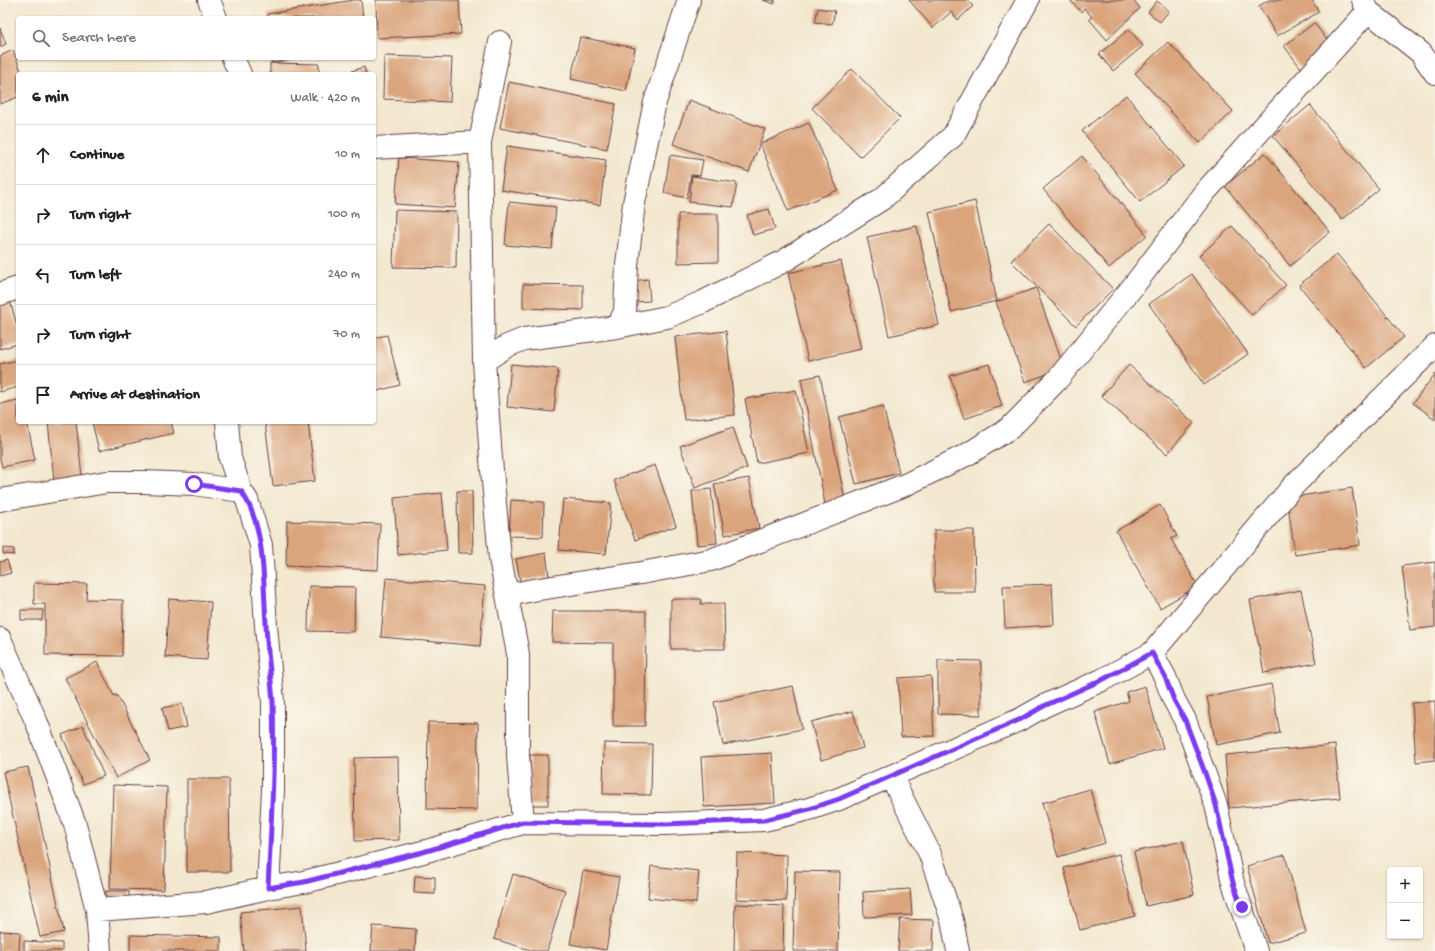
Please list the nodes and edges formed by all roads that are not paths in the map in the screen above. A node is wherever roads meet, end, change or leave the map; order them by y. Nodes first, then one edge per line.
1 (209, 0) edge
2 (689, 0) edge
3 (1028, 0) edge
4 (1366, 5) edge
5 (215, 16) edge
6 (500, 42) dead end
7 (234, 60) edge
8 (239, 72) edge
9 (1435, 73) edge
10 (480, 142) junction
11 (376, 148) edge
12 (16, 289) edge
13 (0, 294) edge
14 (617, 327) junction
15 (1435, 346) edge
16 (484, 361) junction
17 (227, 424) edge
18 (241, 491) junction
19 (0, 500) edge
20 (508, 595) junction
21 (0, 639) edge
22 (1152, 653) junction
23 (891, 776) junction
24 (523, 822) junction
25 (268, 888) junction
26 (97, 910) junction
27 (100, 951) edge
28 (958, 951) edge
29 (1256, 951) edge

1 - 5 street
2 - 14 street
3 - 14 street
4 - 9 street
4 - 20 street
6 - 10 street
7 - 8 street
10 - 11 street
10 - 16 street
12 - 13 street
14 - 16 street
15 - 22 street
16 - 20 street
17 - 18 street
18 - 19 street
18 - 25 street
20 - 24 street
21 - 26 street
22 - 23 street
22 - 29 street
23 - 24 street
23 - 28 street
24 - 25 street
25 - 26 street
26 - 27 street

